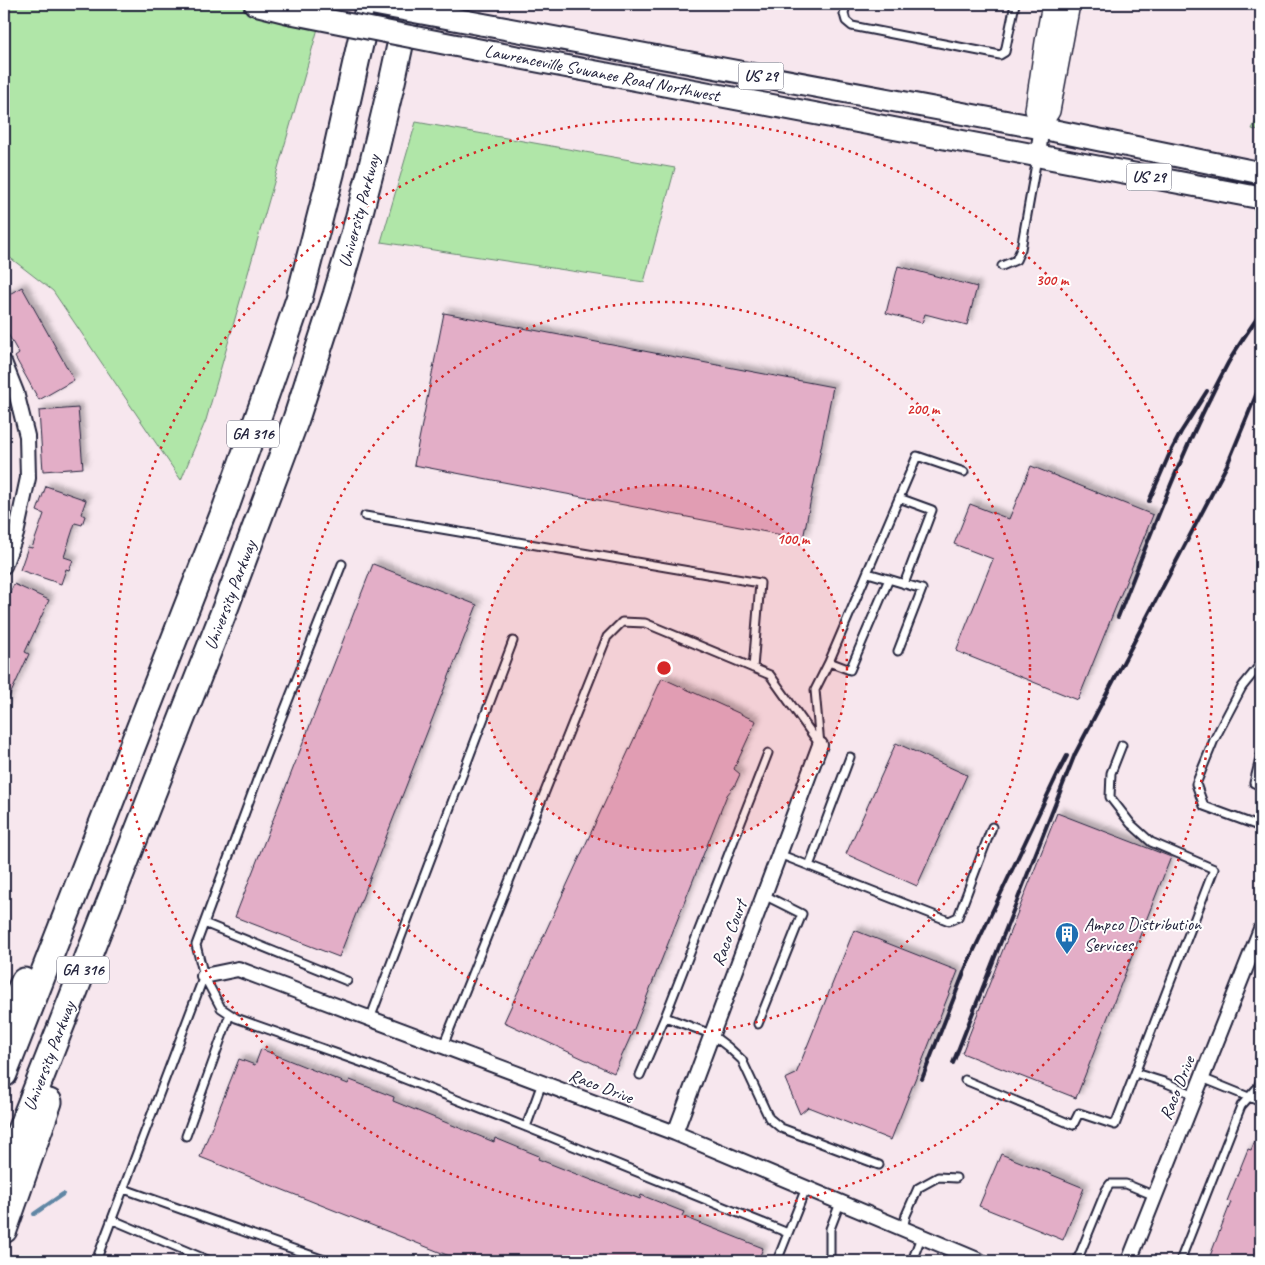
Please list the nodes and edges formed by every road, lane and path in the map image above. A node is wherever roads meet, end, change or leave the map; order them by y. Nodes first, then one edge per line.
1 (255, 4) edge
2 (369, 4) edge
3 (374, 4) edge
4 (409, 4) edge
5 (846, 4) edge
6 (1014, 4) edge
7 (1052, 4) edge
8 (1070, 4) edge
9 (1042, 125) junction
10 (1038, 156) junction
11 (1261, 173) edge
12 (1261, 198) edge
13 (1002, 266) dead end
14 (4, 362) edge
15 (964, 472) dead end
16 (900, 498) junction
17 (364, 516) dead end
18 (342, 564) dead end
19 (4, 566) edge
20 (868, 573) junction
21 (890, 579) junction
22 (904, 584) junction
23 (513, 641) dead end
24 (898, 651) dead end
25 (829, 662) junction
26 (1261, 665) edge
27 (753, 668) junction
28 (1122, 745) dead end
29 (820, 746) junction
30 (768, 753) dead end
31 (1261, 755) edge
32 (850, 757) dead end
33 (162, 769) junction
34 (1261, 786) edge
35 (992, 827) dead end
36 (1261, 828) edge
37 (91, 850) junction
38 (779, 854) junction
39 (809, 866) junction
40 (764, 895) junction
41 (204, 923) junction
42 (1261, 929) edge
43 (204, 976) junction
44 (347, 981) dead end
45 (230, 1014) junction
46 (665, 1017) junction
47 (370, 1019) junction
48 (4, 1024) edge
49 (758, 1024) dead end
50 (711, 1034) junction
51 (443, 1046) junction
52 (1135, 1073) junction
53 (4, 1074) edge
54 (640, 1075) dead end
55 (1202, 1078) junction
56 (1261, 1079) edge
57 (965, 1080) dead end
58 (542, 1083) junction
59 (1195, 1095) junction
60 (1248, 1097) junction
61 (1261, 1102) edge
62 (526, 1127) junction
63 (675, 1134) junction
64 (186, 1136) dead end
65 (879, 1165) dead end
66 (4, 1171) edge
67 (956, 1178) dead end
68 (806, 1188) junction
69 (124, 1190) junction
70 (1155, 1196) junction
71 (840, 1203) junction
72 (113, 1220) junction
73 (903, 1229) junction
74 (4, 1230) edge
75 (788, 1233) junction
76 (921, 1237) junction
77 (96, 1261) edge
78 (210, 1261) edge
79 (327, 1261) edge
80 (777, 1261) edge
81 (830, 1261) edge
82 (912, 1261) edge
83 (980, 1261) edge
84 (1077, 1261) edge
85 (1129, 1261) edge
86 (1180, 1261) edge

1 - 10 main road, Lawrenceville Suwanee Road Northwest / US 29, bridge
2 - 37 highway, University Parkway / GA 316
3 - 9 main road, Lawrenceville Suwanee Road Northwest / US 29, bridge
4 - 33 highway, University Parkway / GA 316
5 - 6 lane
7 - 9 street
8 - 9 street
9 - 10 street
9 - 11 main road, US 29
10 - 12 main road, US 29
10 - 13 lane
14 - 19 street
15 - 16 lane
16 - 20 lane
16 - 22 lane
17 - 27 lane
18 - 41 lane
20 - 21 lane
20 - 25 lane
21 - 22 lane
21 - 25 lane
22 - 24 lane
23 - 47 lane
25 - 29 lane
26 - 36 lane
27 - 29 lane
27 - 51 lane
28 - 52 lane
29 - 38 street, Raco Court
30 - 46 lane
31 - 34 lane
32 - 39 lane
33 - 66 highway, University Parkway / GA 316
33 - 74 highway
35 - 39 lane
37 - 48 highway
37 - 53 highway, University Parkway / GA 316
38 - 39 lane
38 - 40 street, Raco Court
40 - 49 lane
40 - 50 street, Raco Court
41 - 43 lane
41 - 44 lane
42 - 55 street, Raco Drive
43 - 45 lane
43 - 47 street, Raco Drive
43 - 69 lane
45 - 62 lane
45 - 64 lane
46 - 50 lane
46 - 54 lane
47 - 51 street, Raco Drive
50 - 63 street, Raco Court
50 - 65 lane
51 - 58 street, Raco Drive
52 - 57 lane
52 - 59 lane
55 - 59 street, Raco Drive
55 - 60 lane
56 - 60 lane
58 - 62 lane
58 - 63 street, Raco Drive
59 - 70 street, Raco Drive
60 - 61 lane
60 - 86 lane
62 - 75 lane
63 - 68 street, Raco Drive
67 - 73 lane
68 - 71 street, Raco Drive
68 - 75 lane
69 - 72 lane
69 - 79 lane
70 - 84 lane
70 - 85 street, Raco Drive
71 - 73 street, Raco Drive
71 - 81 lane
72 - 77 lane
72 - 78 lane
73 - 76 street, Raco Drive
75 - 80 lane
76 - 82 lane
76 - 83 street, Raco Drive

